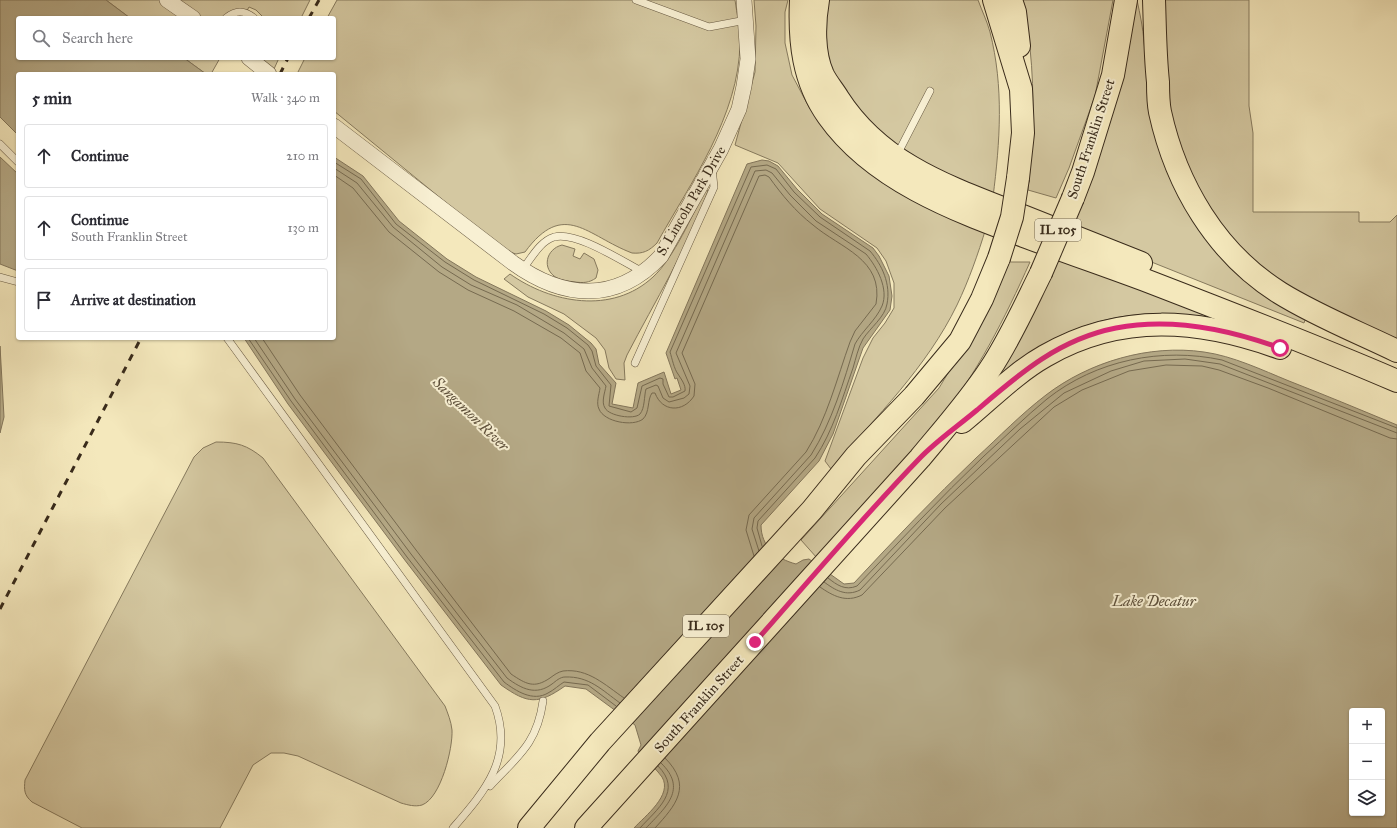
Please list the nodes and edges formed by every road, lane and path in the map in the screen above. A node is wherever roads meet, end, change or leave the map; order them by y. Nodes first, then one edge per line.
1 (168, 0) edge
2 (636, 0) edge
3 (744, 0) edge
4 (801, 0) edge
5 (818, 0) edge
6 (994, 0) edge
7 (1011, 0) edge
8 (1126, 0) edge
9 (1154, 0) edge
10 (190, 16) edge
11 (229, 16) edge
12 (250, 16) edge
13 (746, 20) junction
14 (252, 60) edge
15 (266, 72) edge
16 (1021, 89) junction
17 (930, 91) dead end
18 (336, 128) edge
19 (0, 144) edge
20 (895, 158) junction
21 (16, 160) edge
22 (711, 167) junction
23 (522, 270) junction
24 (643, 273) junction
25 (0, 277) edge
26 (16, 281) edge
27 (228, 340) edge
28 (1397, 350) edge
29 (635, 363) dead end
30 (1397, 365) edge
31 (1397, 381) edge
32 (1397, 388) edge
33 (920, 458) junction
34 (543, 701) dead end
35 (483, 793) junction
36 (453, 828) edge
37 (529, 828) edge
38 (586, 828) edge

1 - 10 street
2 - 13 lane
3 - 13 street, S. Lincoln Park Drive
4 - 31 main road
5 - 20 main road, IL 105
6 - 16 main road, IL 105
7 - 16 main road
8 - 33 main road, South Franklin Street, bridge
9 - 28 main road
11 - 12 lane
13 - 22 street, S. Lincoln Park Drive
14 - 15 street
16 - 37 main road, IL 105, bridge
17 - 20 lane
18 - 23 street, S. Lincoln Park Drive
19 - 21 lane
20 - 30 main road, IL 105
22 - 24 street, S. Lincoln Park Drive
22 - 29 lane
23 - 24 street, S. Lincoln Park Drive
23 - 24 lane
25 - 26 lane
27 - 35 lane
32 - 33 main road
33 - 38 main road, South Franklin Street
34 - 35 lane
35 - 36 lane

